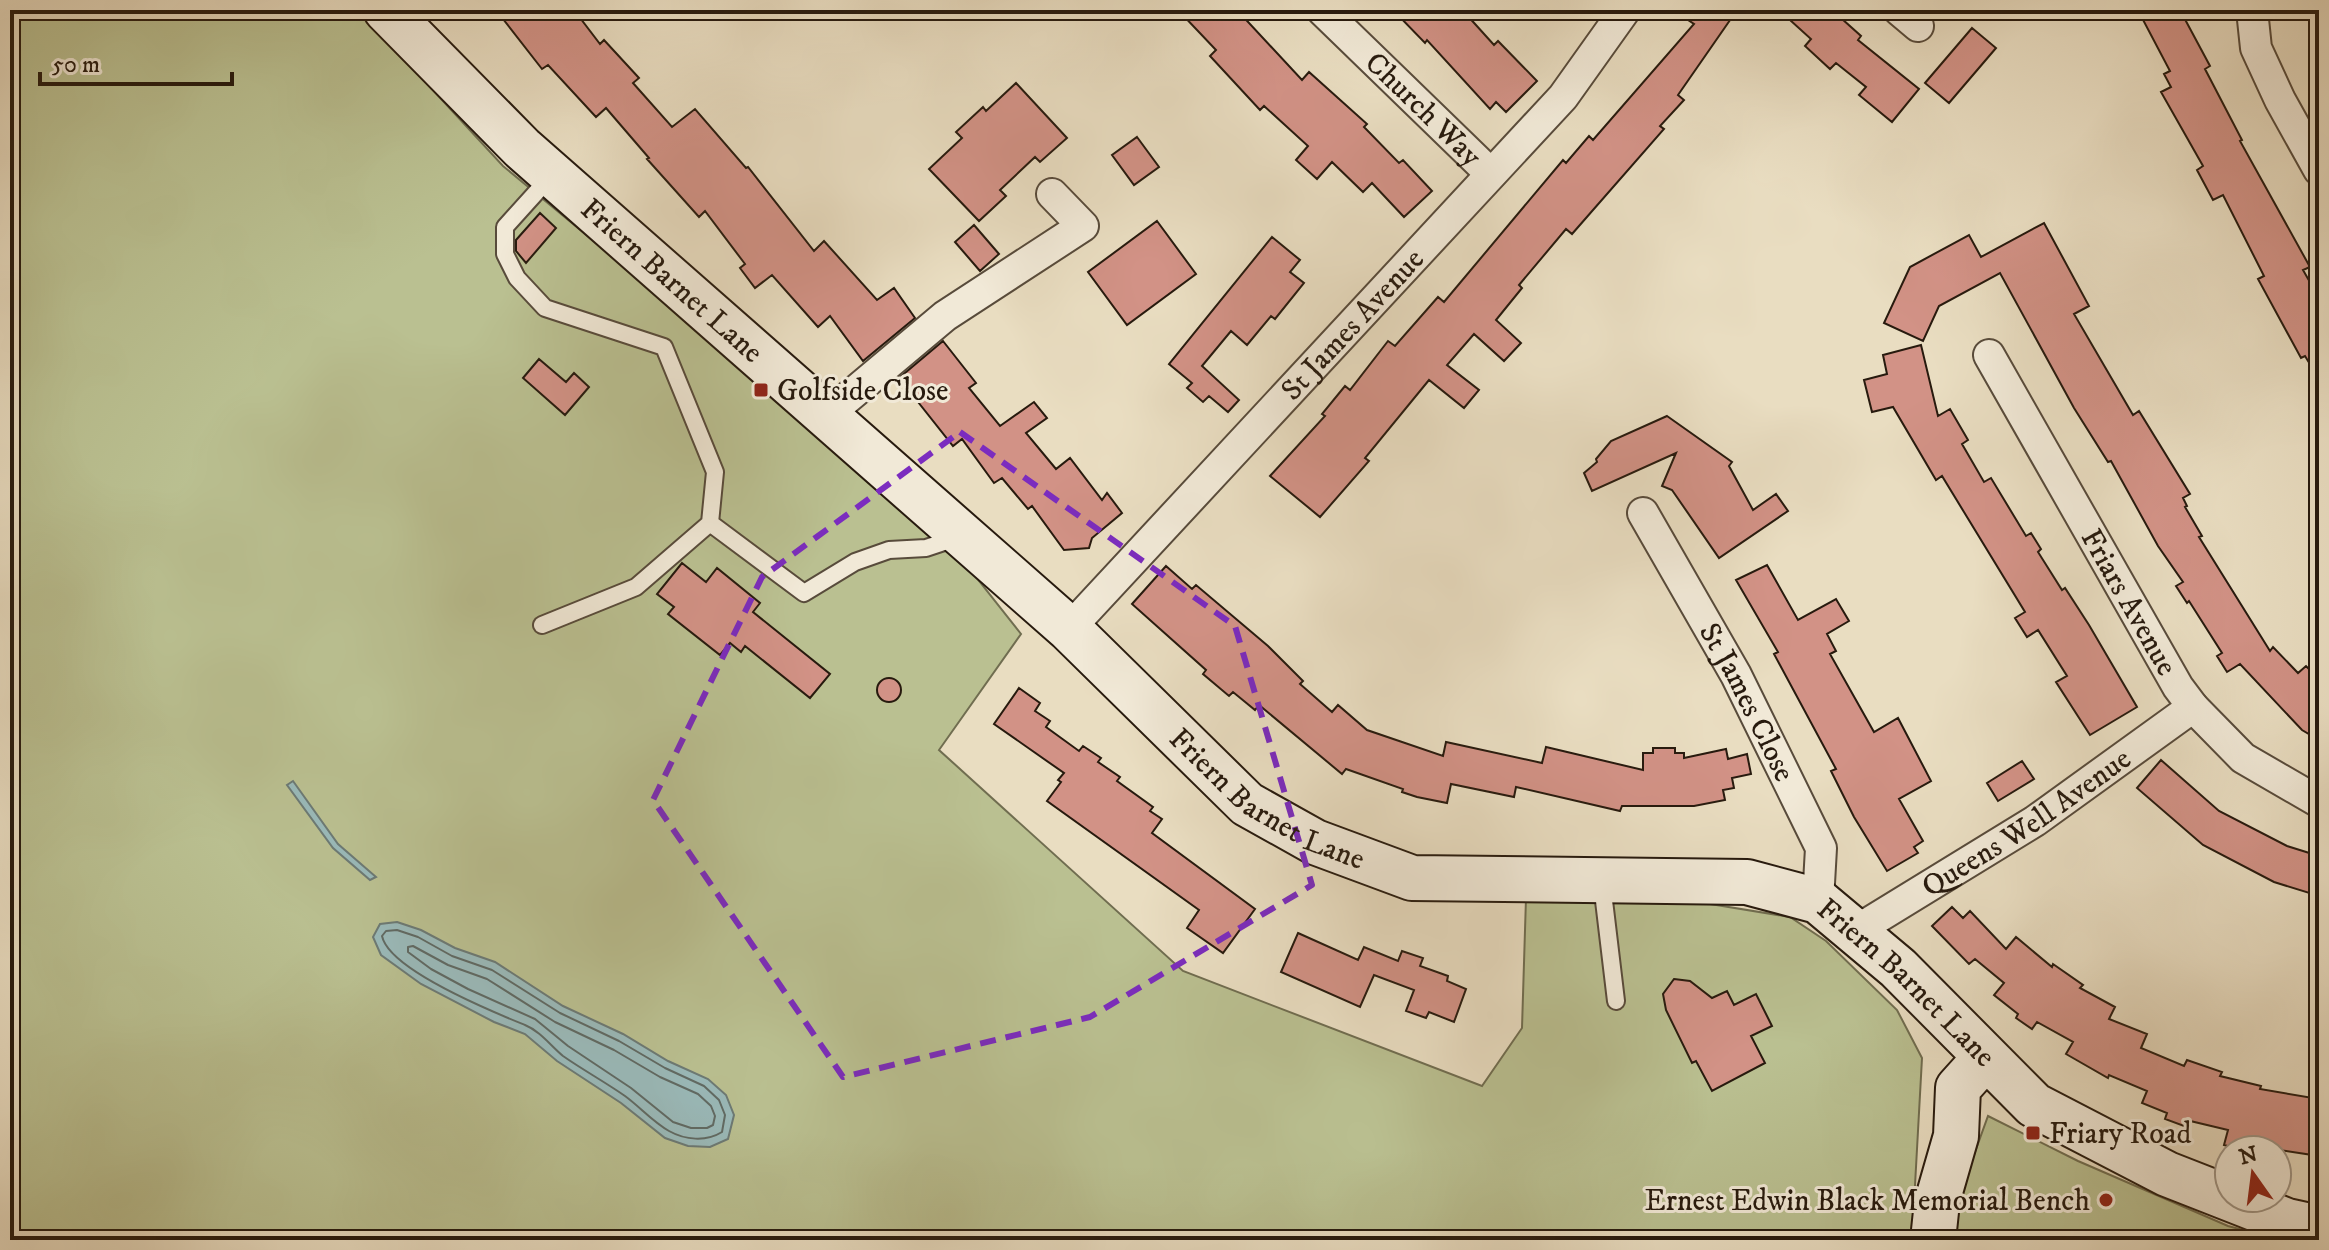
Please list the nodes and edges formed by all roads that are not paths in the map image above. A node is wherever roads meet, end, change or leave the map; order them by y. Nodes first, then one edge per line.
1 (386, 10) edge
2 (1322, 10) edge
3 (1625, 10) edge
4 (2252, 10) edge
5 (2319, 170) edge
6 (552, 174) junction
7 (1491, 174) junction
8 (1052, 194) dead end
9 (1989, 355) dead end
10 (827, 415) junction
11 (1643, 513) dead end
12 (710, 523) junction
13 (963, 535) junction
14 (542, 625) dead end
15 (1069, 629) junction
16 (2193, 707) junction
17 (2319, 802) edge
18 (1601, 880) junction
19 (1818, 901) junction
20 (1854, 932) junction
21 (1616, 1001) dead end
22 (1985, 1058) junction
23 (2319, 1228) edge
24 (1933, 1240) edge

1 - 6 main road, Friern Barnet Lane
2 - 7 street, Church Way
3 - 7 street, St James Avenue
4 - 5 street
6 - 10 main road, Friern Barnet Lane
6 - 12 lane
7 - 15 street, St James Avenue
8 - 10 street
9 - 16 street, Friars Avenue
10 - 13 main road, Friern Barnet Lane
11 - 19 street, St James Close
12 - 13 lane
12 - 14 lane
13 - 15 main road, Friern Barnet Lane
15 - 18 main road, Friern Barnet Lane
16 - 17 street, Friars Avenue
16 - 20 street, Queens Well Avenue
18 - 19 main road, Friern Barnet Lane
18 - 21 lane
19 - 20 main road, Friern Barnet Lane
20 - 22 main road, Friern Barnet Lane
22 - 23 main road, Friern Barnet Lane
22 - 24 main road

